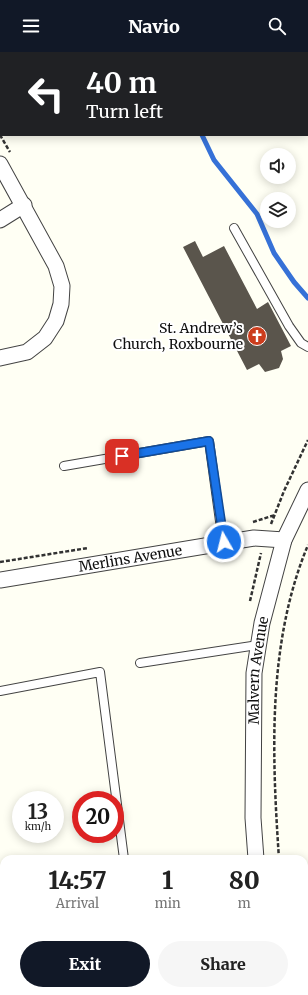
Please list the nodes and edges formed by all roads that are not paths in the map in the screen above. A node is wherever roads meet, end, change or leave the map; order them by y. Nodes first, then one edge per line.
1 (0, 164) edge
2 (24, 206) junction
3 (0, 220) edge
4 (234, 228) dead end
5 (308, 347) edge
6 (0, 358) edge
7 (64, 466) dead end
8 (308, 490) edge
9 (284, 540) junction
10 (224, 542) junction
11 (0, 580) edge
12 (258, 645) junction
13 (140, 663) dead end
14 (0, 691) edge
15 (123, 855) edge
16 (256, 855) edge

1 - 2 street
2 - 3 street
2 - 6 street
4 - 5 lane
7 - 10 lane
8 - 9 street, Malvern Avenue
9 - 10 street, Merlins Avenue
9 - 12 street, Malvern Avenue
10 - 11 street, Merlins Avenue
12 - 13 lane
12 - 16 street, Malvern Avenue
14 - 15 lane

